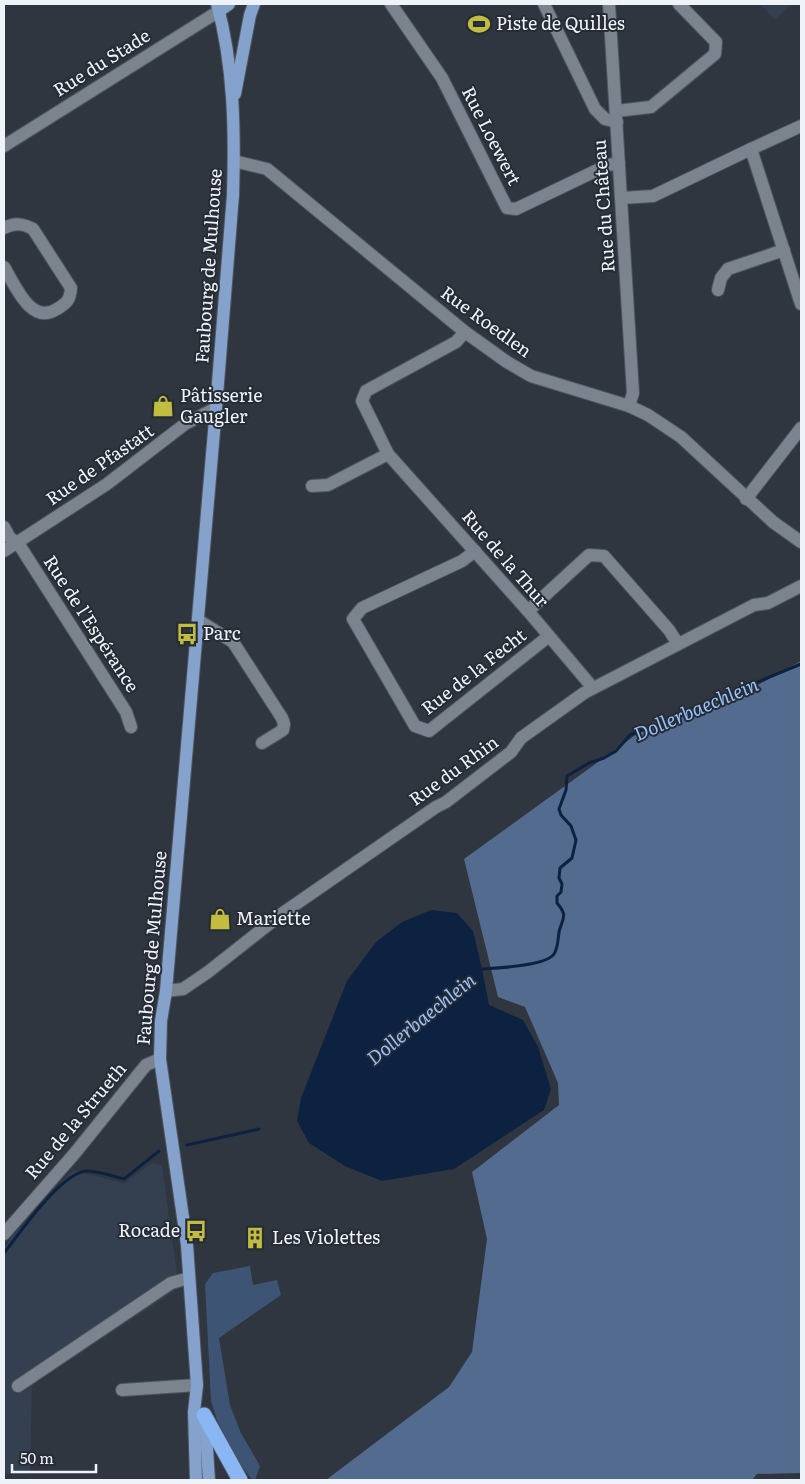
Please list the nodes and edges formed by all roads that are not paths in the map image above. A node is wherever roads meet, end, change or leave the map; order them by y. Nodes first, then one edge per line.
1 (254, 4) edge
2 (391, 4) edge
3 (544, 4) edge
4 (609, 4) edge
5 (679, 4) edge
6 (222, 6) edge
7 (232, 109) junction
8 (616, 116) junction
9 (801, 126) edge
10 (4, 146) edge
11 (751, 149) junction
12 (234, 162) junction
13 (619, 163) junction
14 (622, 198) junction
15 (4, 228) edge
16 (784, 250) junction
17 (4, 267) edge
18 (798, 283) edge
19 (718, 290) dead end
20 (801, 304) edge
21 (465, 332) junction
22 (629, 406) junction
23 (216, 408) junction
24 (801, 428) edge
25 (796, 444) edge
26 (388, 454) junction
27 (312, 486) dead end
28 (746, 499) junction
29 (4, 527) edge
30 (18, 542) junction
31 (801, 542) edge
32 (4, 551) edge
33 (475, 551) junction
34 (801, 586) edge
35 (528, 611) junction
36 (198, 620) junction
37 (549, 636) junction
38 (678, 644) junction
39 (593, 688) junction
40 (131, 727) dead end
41 (262, 743) dead end
42 (166, 991) junction
43 (160, 1059) junction
44 (4, 1234) edge
45 (189, 1278) junction
46 (196, 1385) junction
47 (18, 1386) dead end
48 (122, 1390) dead end
49 (204, 1415) junction
50 (196, 1480) edge
51 (209, 1480) edge
52 (240, 1480) edge

1 - 7 main road
2 - 13 street, Rue Loewert
3 - 8 street
4 - 8 street, Rue du Château
5 - 8 street
6 - 7 main road, Faubourg de Mulhouse
6 - 10 street, Rue du Stade
7 - 12 main road, Faubourg de Mulhouse
8 - 13 street, Rue du Château
9 - 11 street
11 - 14 street
11 - 16 street
12 - 21 street, Rue Roedlen
12 - 23 main road, Faubourg de Mulhouse
13 - 14 street, Rue du Château
14 - 22 street, Rue du Château
15 - 17 street
16 - 18 street
16 - 19 street
18 - 20 street
21 - 22 street, Rue Roedlen
21 - 26 street, Rue de la Thur
22 - 28 street, Rue Roedlen
23 - 30 street, Rue de Pfastatt
23 - 36 main road, Faubourg de Mulhouse
24 - 25 street
25 - 28 street
26 - 27 street
26 - 33 street, Rue de la Thur
28 - 31 street, Rue Roedlen
29 - 30 street, Rue de l'Espérance
30 - 32 street, Rue de Pfastatt
30 - 40 street, Rue de l'Espérance
33 - 35 street, Rue de la Thur
33 - 37 street, Rue de la Fecht
34 - 38 street, Rue du Rhin
35 - 37 street, Rue de la Thur
35 - 38 street
36 - 41 street
36 - 42 main road, Faubourg de Mulhouse
37 - 39 street, Rue de la Thur
38 - 39 street, Rue du Rhin
39 - 42 street, Rue du Rhin
42 - 43 main road, Faubourg de Mulhouse
43 - 44 street, Rue de la Strueth
43 - 45 main road, Faubourg de Mulhouse
45 - 46 main road, Faubourg de Mulhouse
45 - 47 street
46 - 48 street
46 - 49 main road, Faubourg de Mulhouse
46 - 50 main road, Faubourg de Mulhouse
49 - 51 main road, Faubourg de Mulhouse
49 - 52 highway

